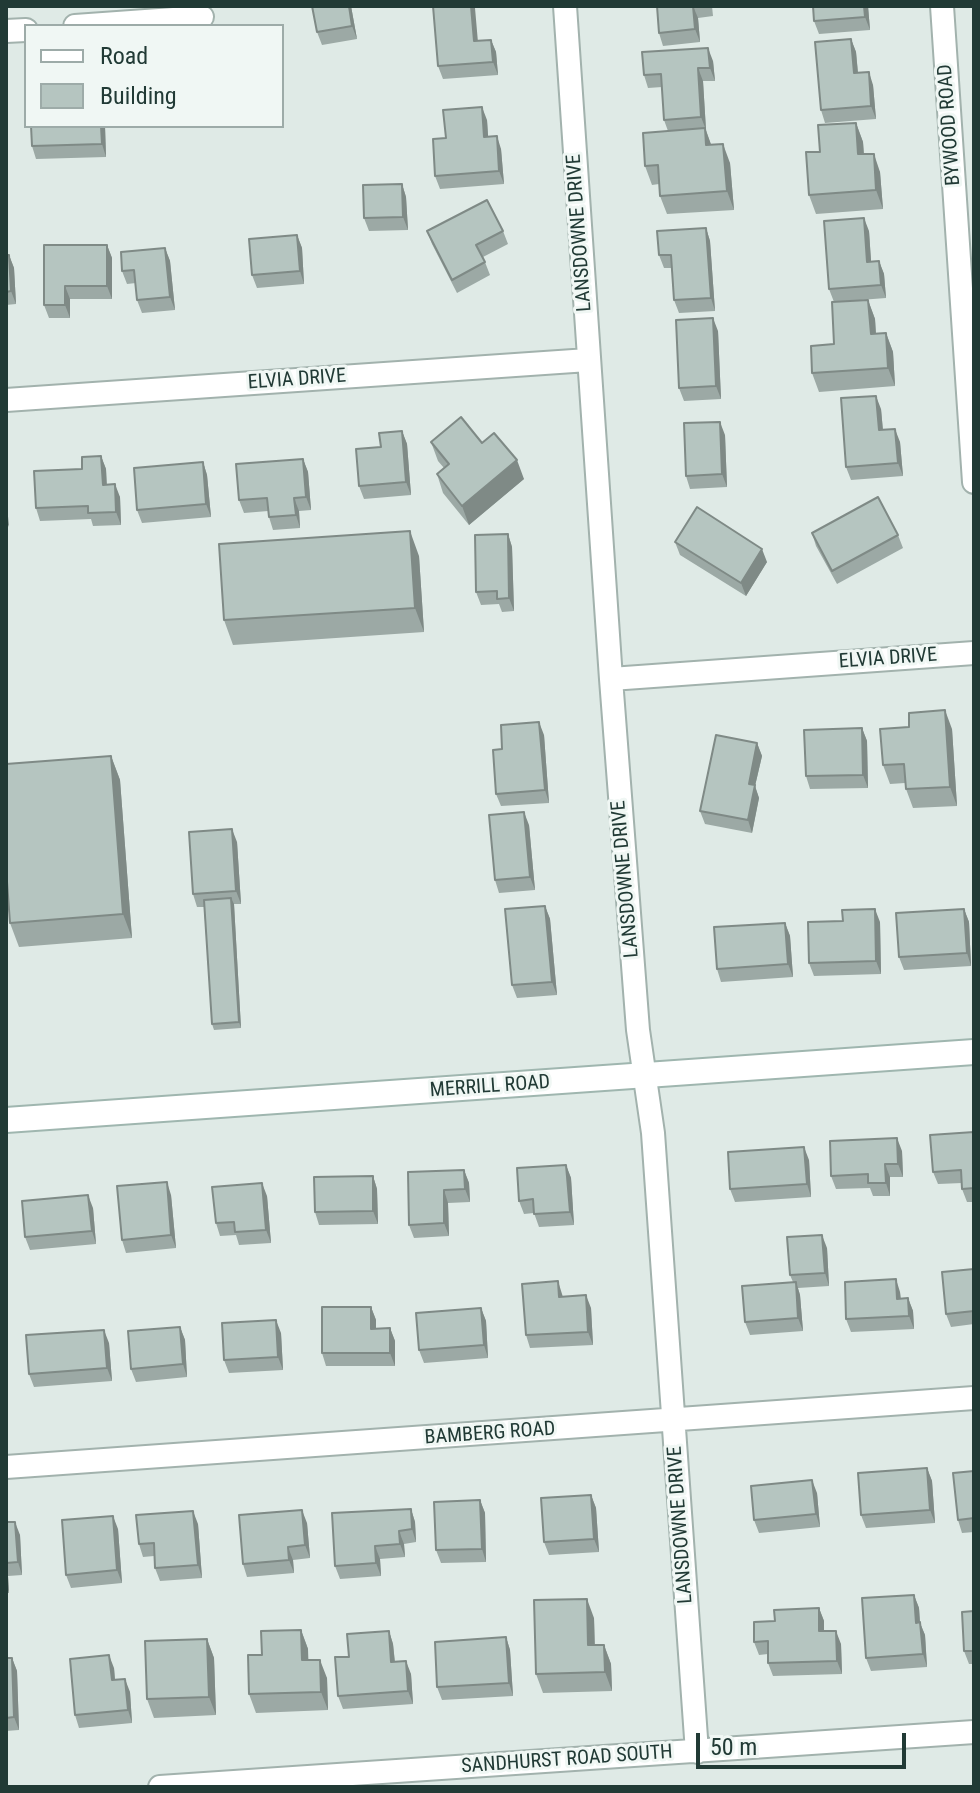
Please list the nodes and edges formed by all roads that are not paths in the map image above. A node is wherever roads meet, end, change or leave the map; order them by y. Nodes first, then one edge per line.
1 (565, 6) edge
2 (942, 6) edge
3 (202, 17) dead end
4 (103, 24) edge
5 (588, 360) junction
6 (6, 400) edge
7 (974, 482) edge
8 (974, 653) edge
9 (611, 679) junction
10 (974, 1052) edge
11 (645, 1076) junction
12 (6, 1120) edge
13 (974, 1398) edge
14 (674, 1421) junction
15 (6, 1467) edge
16 (974, 1732) edge
17 (697, 1752) junction
18 (160, 1787) edge

1 - 5 street, LANSDOWNE DRIVE
2 - 7 street, BYWOOD ROAD
3 - 4 street
5 - 6 street, ELVIA DRIVE
5 - 9 street, LANSDOWNE DRIVE
8 - 9 street, ELVIA DRIVE
9 - 11 street, LANSDOWNE DRIVE
10 - 11 main road, MERRILL ROAD
11 - 12 main road, MERRILL ROAD
11 - 14 street, LANSDOWNE DRIVE
13 - 14 street, BAMBERG ROAD
14 - 15 street, BAMBERG ROAD
14 - 17 street, LANSDOWNE DRIVE
16 - 17 street, SANDHURST ROAD SOUTH
17 - 18 street, SANDHURST ROAD SOUTH

